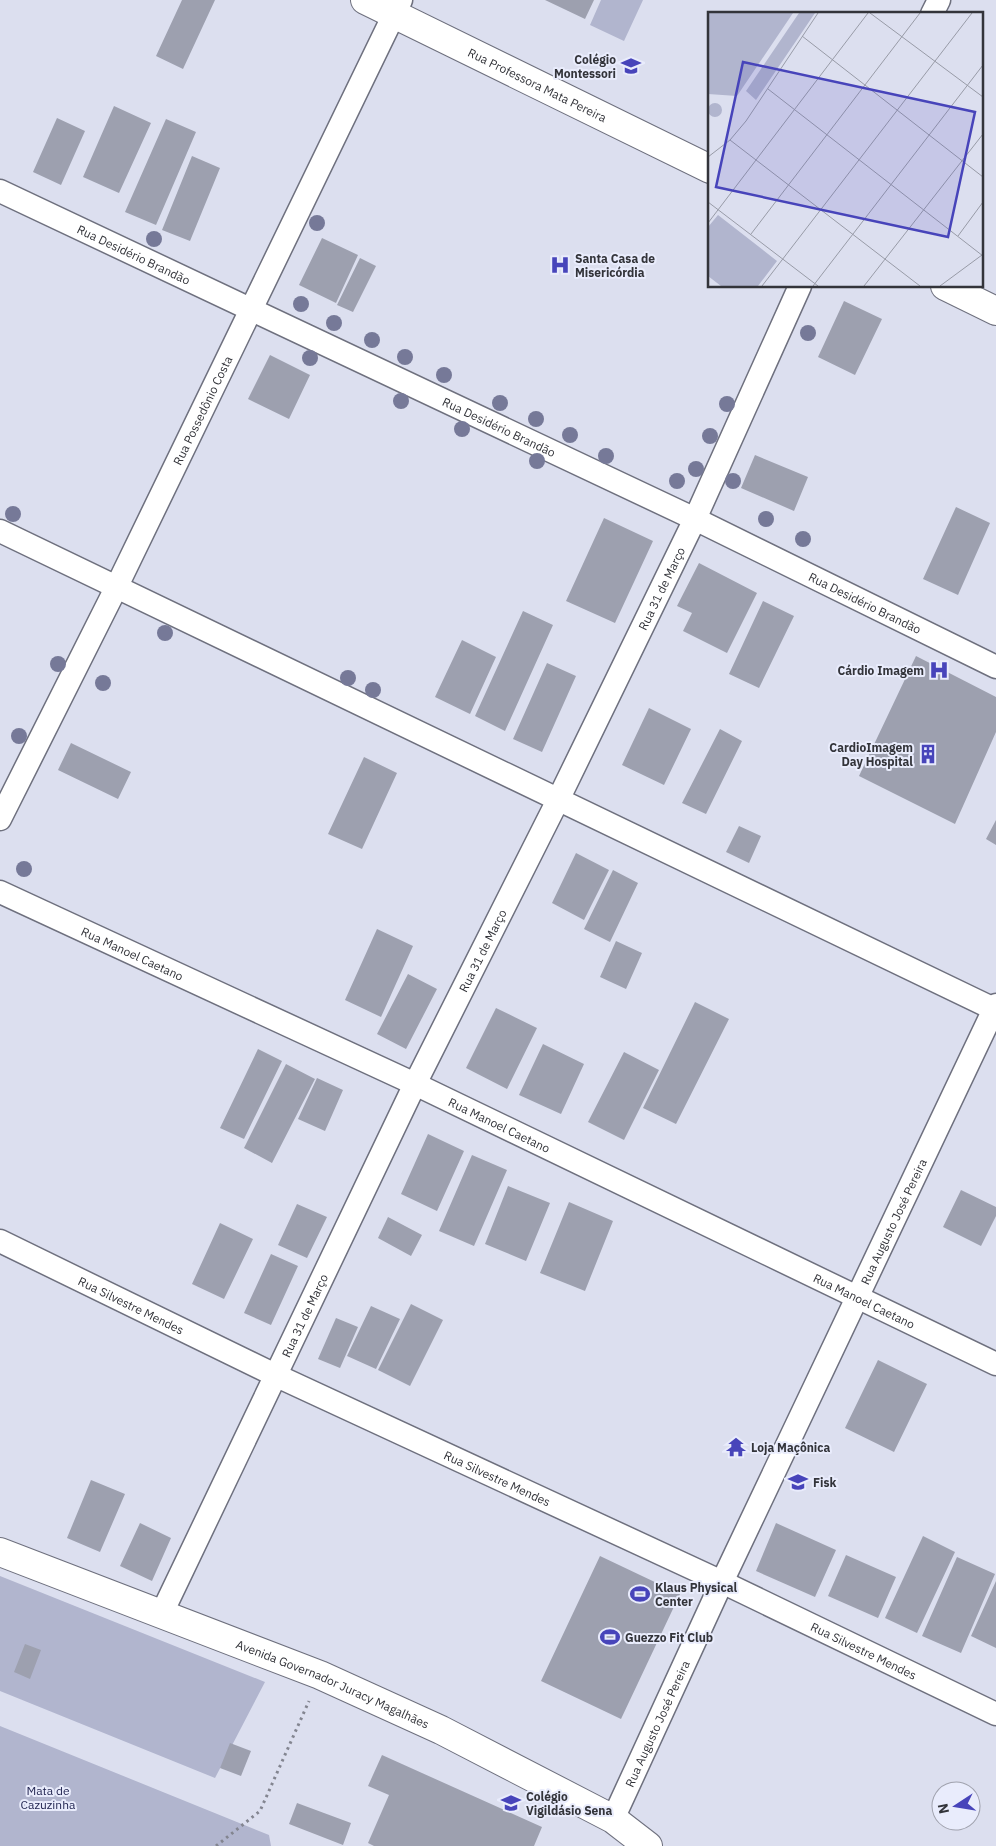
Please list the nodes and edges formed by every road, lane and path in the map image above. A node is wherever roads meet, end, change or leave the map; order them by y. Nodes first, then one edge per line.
1 (365, 0) edge
2 (939, 0) edge
3 (397, 7) edge
4 (933, 12) edge
5 (708, 169) edge
6 (0, 191) edge
7 (799, 288) edge
8 (949, 288) edge
9 (250, 308) junction
10 (996, 311) edge
11 (695, 520) junction
12 (0, 531) edge
13 (117, 586) junction
14 (996, 667) edge
15 (558, 800) junction
16 (0, 820) edge
17 (0, 892) edge
18 (995, 1008) edge
19 (415, 1084) junction
20 (0, 1241) edge
21 (856, 1297) junction
22 (996, 1364) edge
23 (275, 1375) junction
24 (0, 1552) edge
25 (722, 1582) junction
26 (161, 1615) junction
27 (320, 1676) junction
28 (996, 1714) edge
29 (613, 1819) junction
30 (216, 1846) edge
31 (648, 1846) edge

1 - 3 street, Rua Professora Mata Pereira
2 - 4 street
3 - 5 street, Rua Professora Mata Pereira
3 - 9 street, Rua Possedônio Costa
6 - 9 street, Rua Desidério Brandão
7 - 11 street, Rua 31 de Março
8 - 10 street
9 - 11 street, Rua Desidério Brandão
9 - 13 street, Rua Possedônio Costa
11 - 14 street, Rua Desidério Brandão
11 - 15 street, Rua 31 de Março
12 - 13 street
13 - 15 street
13 - 16 street, Rua Possedônio Costa
15 - 18 street
15 - 19 street, Rua 31 de Março
17 - 19 street, Rua Manoel Caetano
18 - 21 street, Rua Augusto José Pereira
19 - 21 street, Rua Manoel Caetano
19 - 23 street, Rua 31 de Março
20 - 23 street, Rua Silvestre Mendes
21 - 22 street, Rua Manoel Caetano
21 - 25 street, Rua Augusto José Pereira
23 - 25 street, Rua Silvestre Mendes
23 - 26 street, Rua 31 de Março
24 - 26 street, Avenida Governador Juracy Magalhães
25 - 28 street, Rua Silvestre Mendes
25 - 29 street, Rua Augusto José Pereira
26 - 27 street, Avenida Governador Juracy Magalhães
27 - 29 street, Avenida Governador Juracy Magalhães
27 - 30 path
29 - 31 street, Avenida Governador Juracy Magalhães

